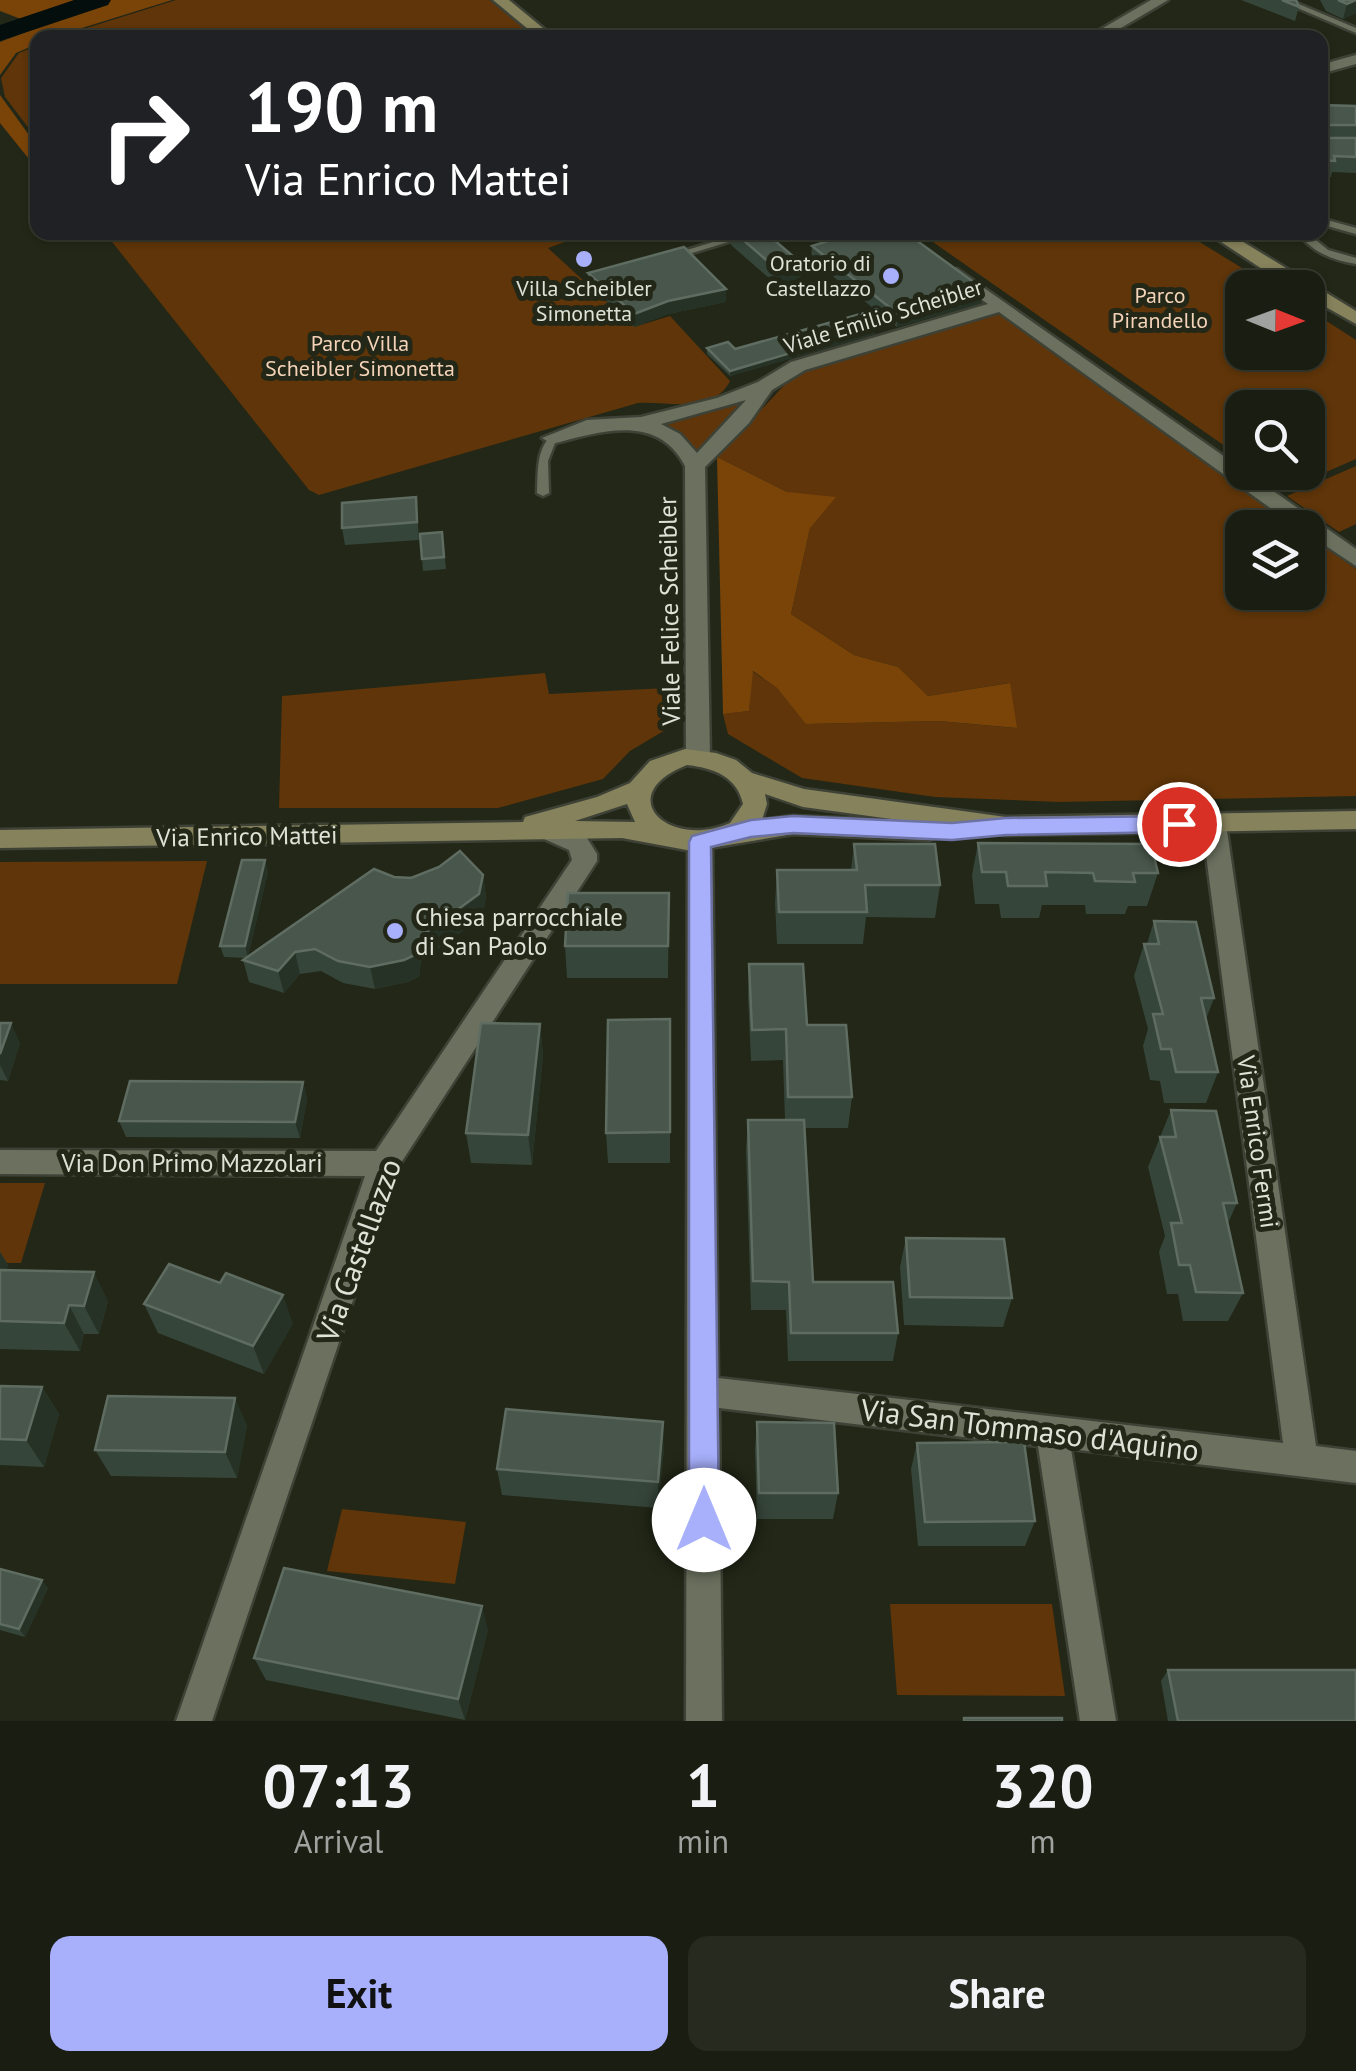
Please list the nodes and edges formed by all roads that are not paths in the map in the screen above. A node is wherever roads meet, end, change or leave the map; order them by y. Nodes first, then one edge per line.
1 (500, 0) edge
2 (1161, 0) edge
3 (1283, 0) edge
4 (538, 30) edge
5 (1107, 30) edge
6 (1356, 31) edge
7 (1356, 60) edge
8 (1328, 68) edge
9 (1328, 224) edge
10 (1356, 232) edge
11 (728, 240) edge
12 (1227, 240) edge
13 (1307, 240) edge
14 (676, 255) edge
15 (1356, 261) edge
16 (943, 264) edge
17 (1275, 270) edge
18 (1325, 301) edge
19 (1002, 306) junction
20 (1356, 320) edge
21 (765, 386) junction
22 (641, 423) junction
23 (552, 438) joint
24 (695, 466) junction
25 (543, 493) dead end
26 (1356, 559) edge
27 (698, 757) junction
28 (748, 780) junction
29 (638, 789) junction
30 (1356, 820) edge
31 (1214, 824) junction
32 (1006, 826) junction
33 (493, 833) junction
34 (553, 833) junction
35 (663, 835) junction
36 (715, 838) junction
37 (0, 840) edge
38 (0, 1162) edge
39 (384, 1164) junction
40 (704, 1391) junction
41 (1052, 1432) junction
42 (1302, 1461) junction
43 (1356, 1467) edge
44 (194, 1721) edge
45 (704, 1721) edge
46 (1098, 1721) edge

1 - 4 street
2 - 5 street
3 - 6 lane
7 - 8 street
9 - 10 lane
11 - 14 lane
12 - 17 street
13 - 15 lane
16 - 19 street
18 - 20 street
19 - 21 street, Viale Emilio Scheibler
19 - 26 street
21 - 22 street, Viale Emilio Scheibler
21 - 24 street, Viale Felice Scheibler
22 - 23 street, Viale Emilio Scheibler
22 - 24 street, Viale Felice Scheibler
23 - 25 lane
24 - 27 street, Viale Felice Scheibler
27 - 28 street
27 - 29 street
28 - 32 street
28 - 36 street
29 - 33 street, Via Enrico Mattei
29 - 35 street
30 - 31 street
31 - 32 street
31 - 42 street, Via Enrico Fermi
32 - 36 street
33 - 34 street, Via Enrico Mattei
33 - 37 street, Via Enrico Mattei
34 - 35 street, Via Enrico Mattei
34 - 39 street, Via Castellazzo
35 - 36 street
36 - 40 street
38 - 39 street, Via Don Primo Mazzolari
39 - 44 street, Via Castellazzo
40 - 41 street, Via San Tommaso d'Aquino
40 - 45 street
41 - 42 street, Via San Tommaso d'Aquino
41 - 46 street
42 - 43 street, Via San Tommaso d'Aquino

